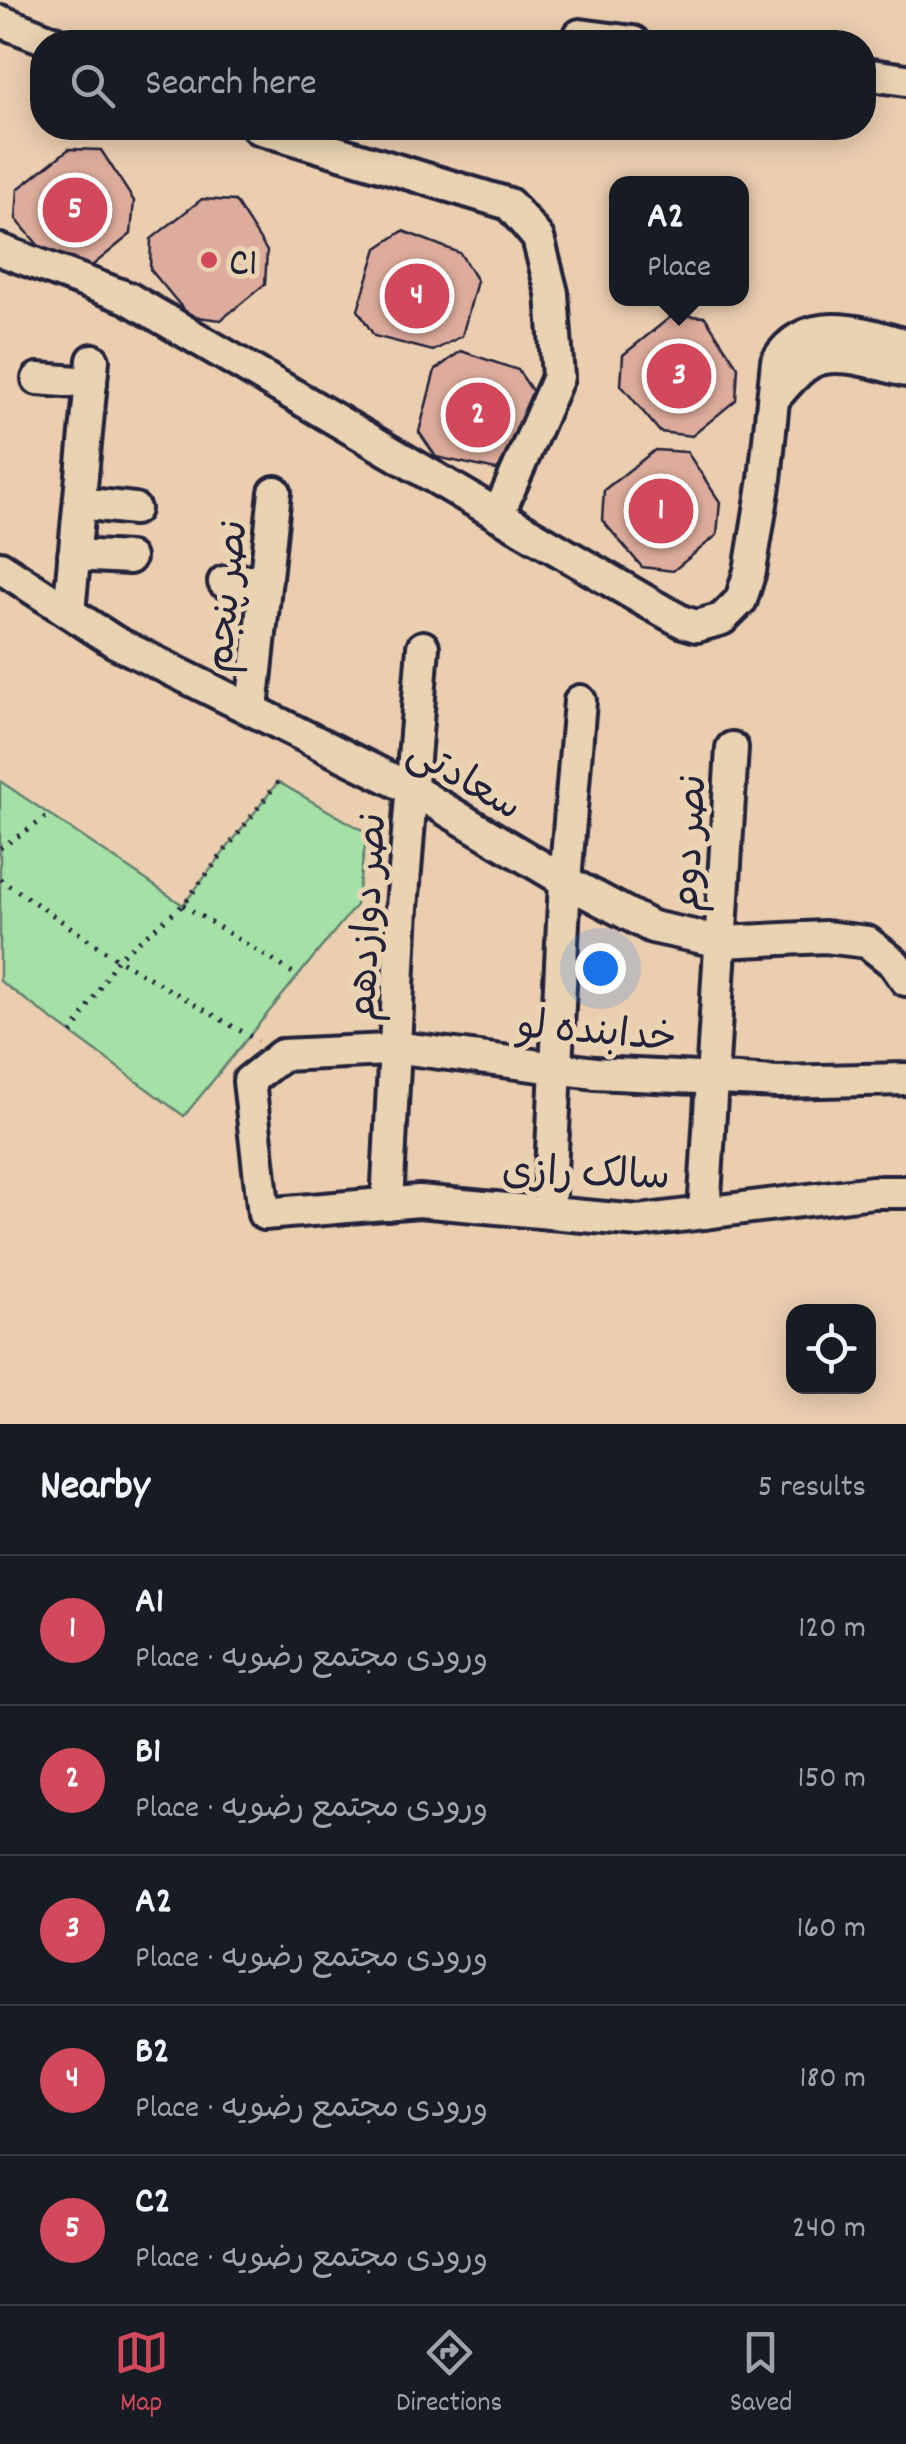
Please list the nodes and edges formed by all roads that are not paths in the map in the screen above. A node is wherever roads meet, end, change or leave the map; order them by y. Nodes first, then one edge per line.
1 (0, 21) edge
2 (30, 33) edge
3 (876, 76) edge
4 (906, 80) edge
5 (298, 140) edge
6 (0, 250) edge
7 (906, 345) edge
8 (906, 371) edge
9 (38, 379) dead end
10 (775, 397) junction
11 (276, 492) dead end
12 (80, 503) junction
13 (134, 509) dead end
14 (498, 515) junction
15 (74, 555) junction
16 (129, 558) dead end
17 (0, 567) edge
18 (266, 579) junction
19 (224, 582) dead end
20 (69, 612) junction
21 (423, 647) dead end
22 (580, 701) dead end
23 (252, 709) junction
24 (732, 748) dead end
25 (412, 790) junction
26 (565, 880) junction
27 (722, 942) junction
28 (906, 980) edge
29 (397, 1050) junction
30 (558, 1068) junction
31 (714, 1078) junction
32 (906, 1080) edge
33 (906, 1192) edge
34 (387, 1204) junction
35 (262, 1213) joint
36 (549, 1213) junction
37 (704, 1213) junction

1 - 2 street
3 - 4 street
5 - 14 street
6 - 14 street
7 - 10 street
8 - 10 street
9 - 12 street
10 - 14 street
11 - 18 street, نصر پنجم
12 - 13 street
12 - 15 street
15 - 16 street
15 - 20 street
17 - 20 street, سعادتی
18 - 19 street
18 - 23 street, نصر پنجم
20 - 23 street, سعادتی
21 - 25 street, نصر دوازدهم
22 - 26 street
23 - 25 street, سعادتی
24 - 27 street, نصر دوم
25 - 26 street, سعادتی
25 - 29 street, نصر دوازدهم
26 - 27 street, سعادتی
26 - 30 street
27 - 28 street, سعادتی
27 - 31 street, نصر دوم
29 - 30 street, خدابنده لو
29 - 34 street, نصر دوازدهم
29 - 35 street, خدابنده لو
30 - 31 street, خدابنده لو
30 - 36 street
31 - 32 street, خدابنده لو
31 - 37 street, نصر دوم
33 - 37 street, سالک رازی
34 - 35 street, سالک رازی
34 - 36 street, سالک رازی
36 - 37 street, سالک رازی

